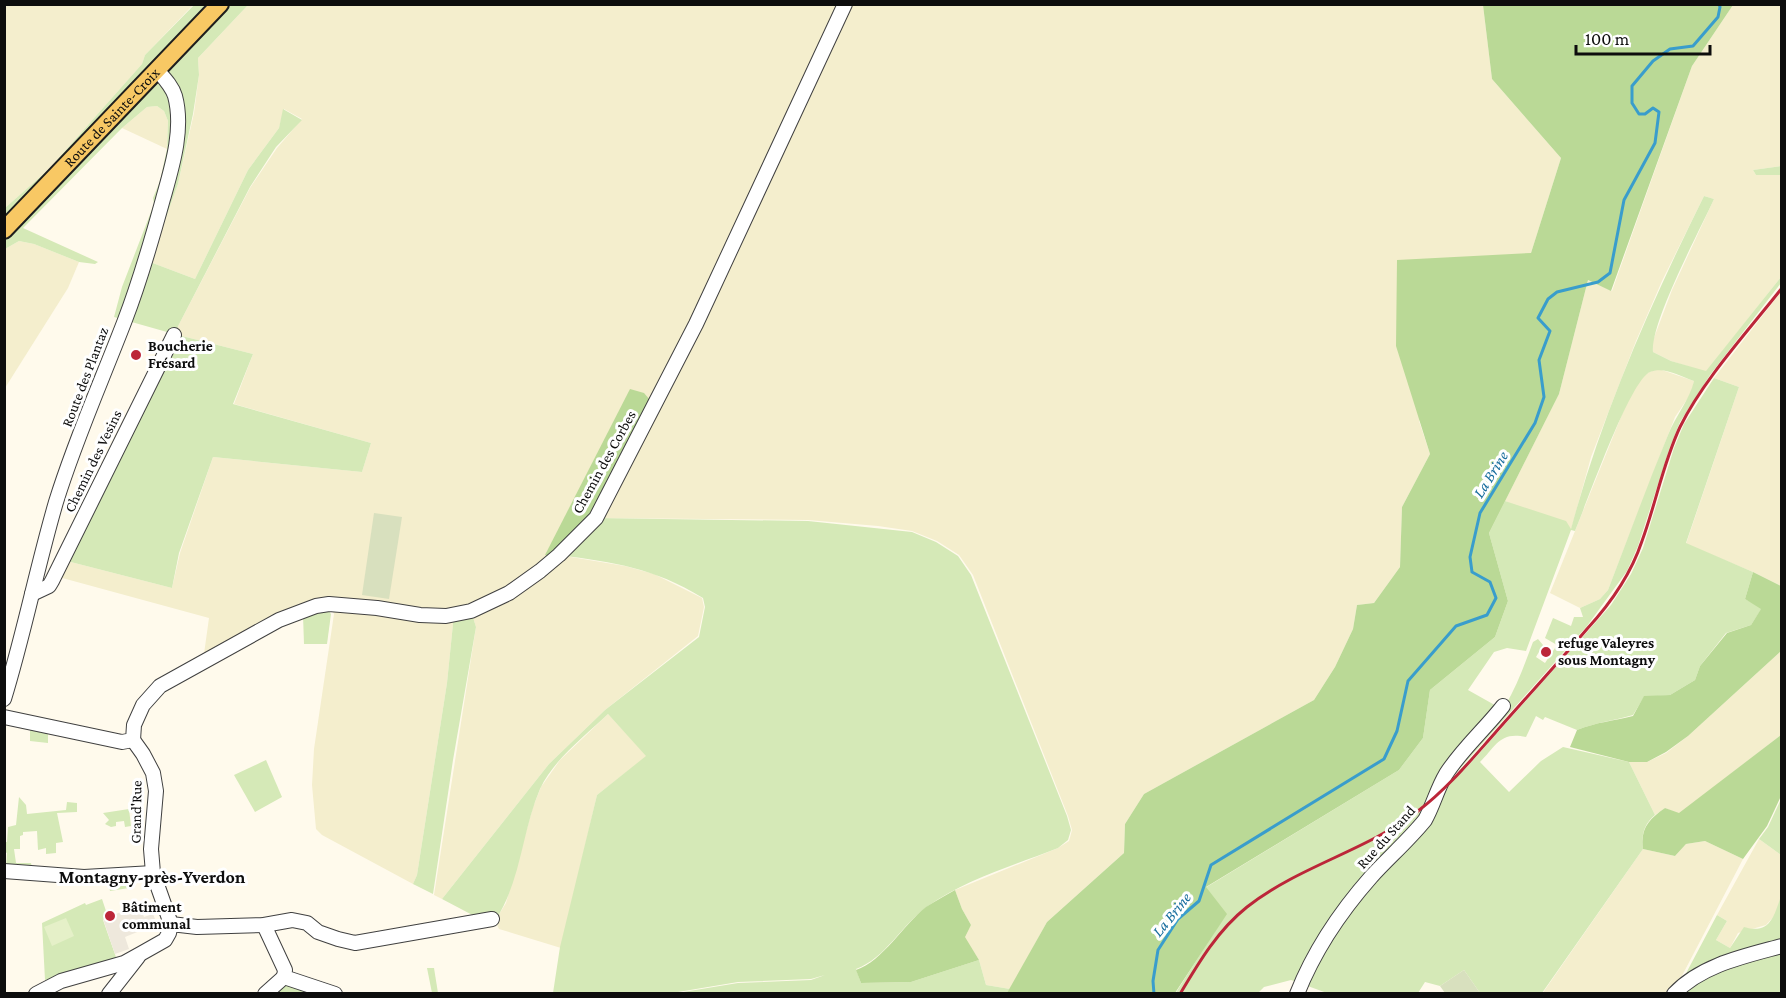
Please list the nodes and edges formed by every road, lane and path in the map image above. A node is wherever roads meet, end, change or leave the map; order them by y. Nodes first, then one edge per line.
1 (220, 4) edge
2 (846, 4) edge
3 (157, 70) junction
4 (4, 230) edge
5 (174, 335) dead end
6 (32, 594) junction
7 (4, 699) edge
8 (1503, 706) dead end
9 (4, 717) edge
10 (133, 740) junction
11 (4, 872) edge
12 (153, 873) junction
13 (492, 919) dead end
14 (171, 924) junction
15 (264, 925) junction
16 (1782, 946) edge
17 (139, 955) junction
18 (284, 977) junction
19 (36, 993) edge
20 (109, 993) edge
21 (265, 993) edge
22 (334, 993) edge
23 (1297, 993) edge
24 (1674, 993) edge

1 - 3 main road, Route de Sainte-Croix
2 - 10 street, Chemin des Corbes
3 - 4 main road, Route de Sainte-Croix
3 - 6 street, Route des Plantaz
5 - 6 street, Chemin des Vesins
6 - 7 street, Route des Plantaz
8 - 23 street, Rue du Stand
9 - 10 street
10 - 12 street, Grand'Rue
11 - 12 street
12 - 14 street, Grand'Rue
13 - 15 street
14 - 15 street
14 - 17 street
15 - 18 street
16 - 24 street
17 - 19 street
17 - 20 street
18 - 21 street
18 - 22 street

